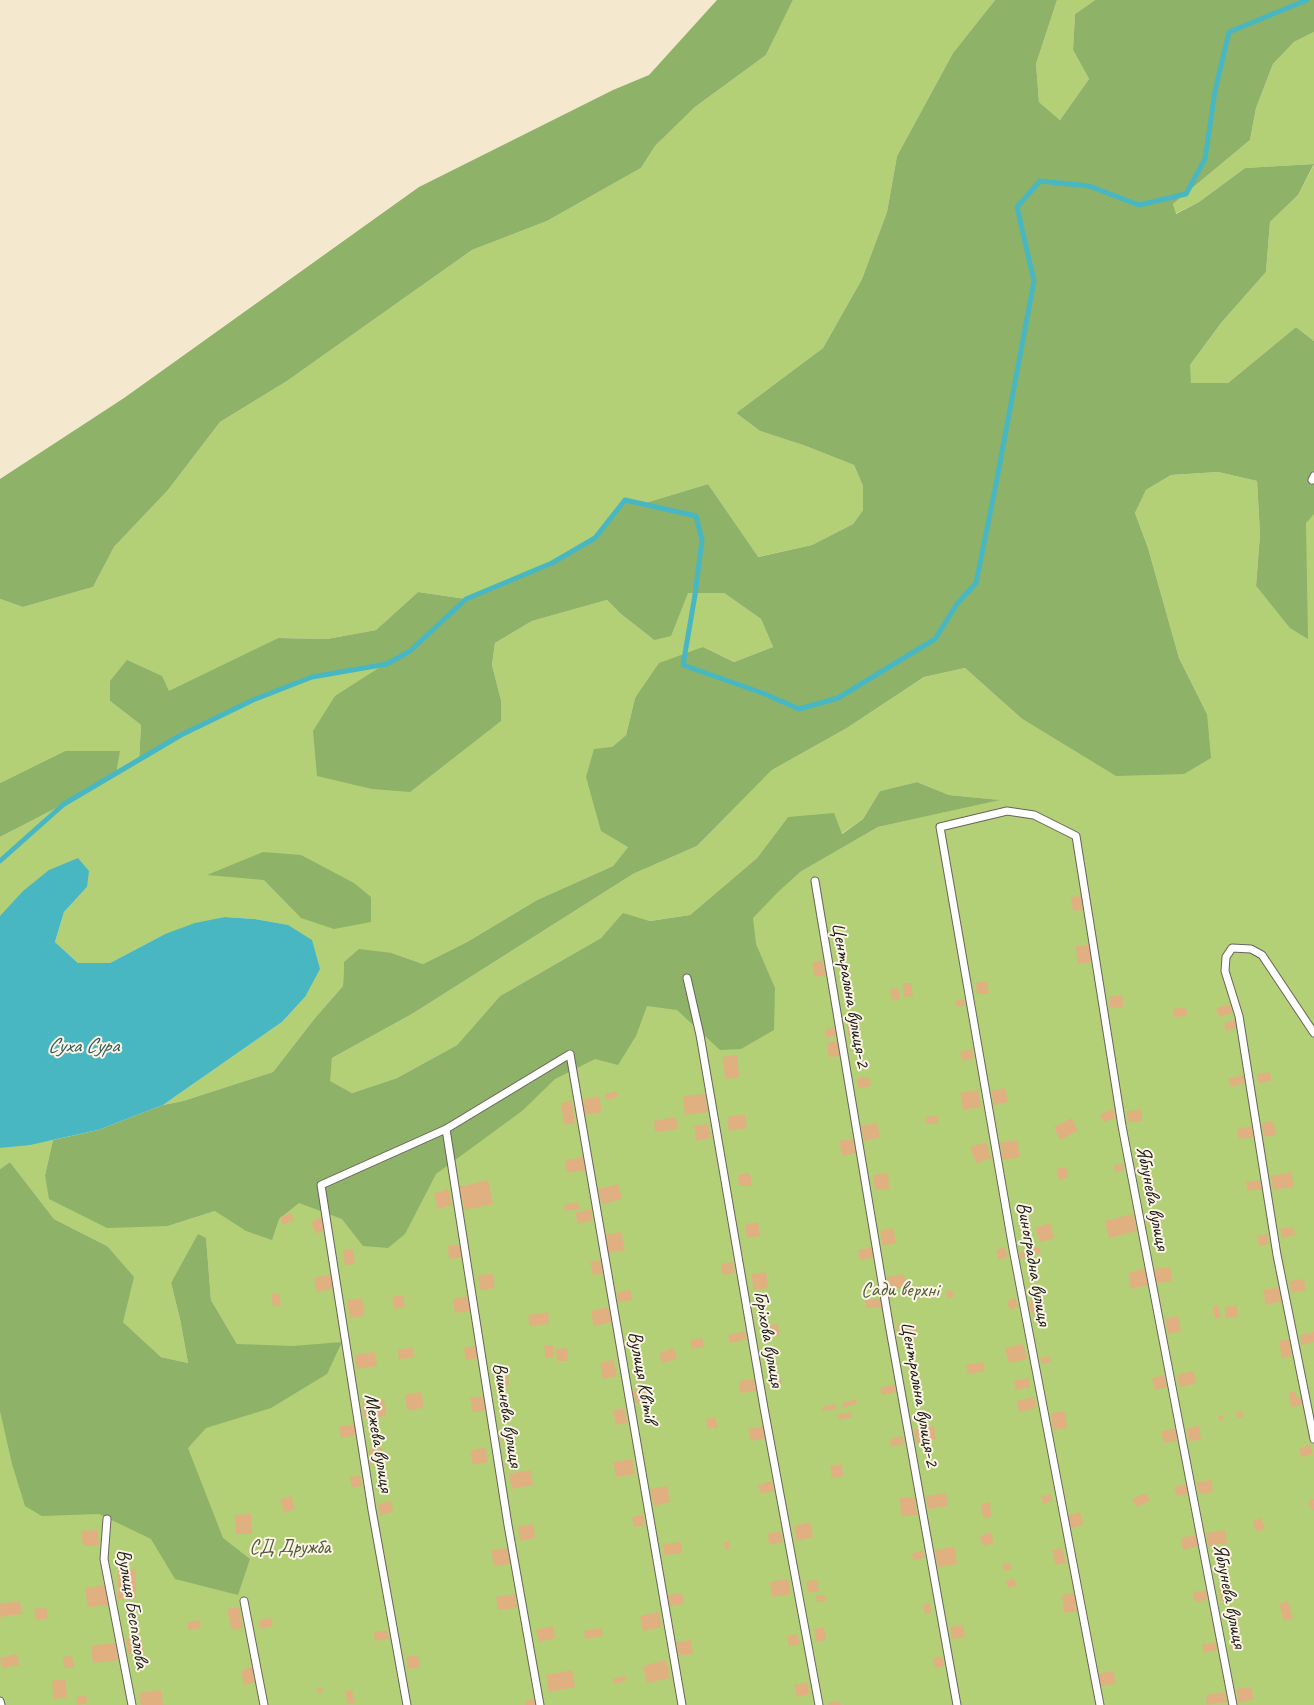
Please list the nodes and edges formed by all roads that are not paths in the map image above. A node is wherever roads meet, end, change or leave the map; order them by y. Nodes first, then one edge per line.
1 (940, 827) joint
2 (815, 881) dead end
3 (687, 978) dead end
4 (1314, 1034) edge
5 (446, 1129) junction
6 (1314, 1439) edge
7 (107, 1519) dead end
8 (244, 1601) dead end
9 (0, 1701) edge
10 (1, 1705) edge
11 (132, 1705) edge
12 (264, 1705) edge
13 (407, 1705) edge
14 (540, 1705) edge
15 (682, 1705) edge
16 (820, 1705) edge
17 (957, 1705) edge
18 (1100, 1705) edge
19 (1233, 1705) edge

1 - 18 lane, Виноградна вулиця
1 - 19 lane, Яблунева вулиця
2 - 17 lane, Центральна вулиця-2
3 - 16 lane, Горіхова вулиця
4 - 6 lane
5 - 13 lane, Межева вулиця
5 - 14 lane, Вишнева вулиця
5 - 15 lane, Вулиця Квітів
7 - 11 lane, Вулиця Беспалова
8 - 12 lane
9 - 10 lane

